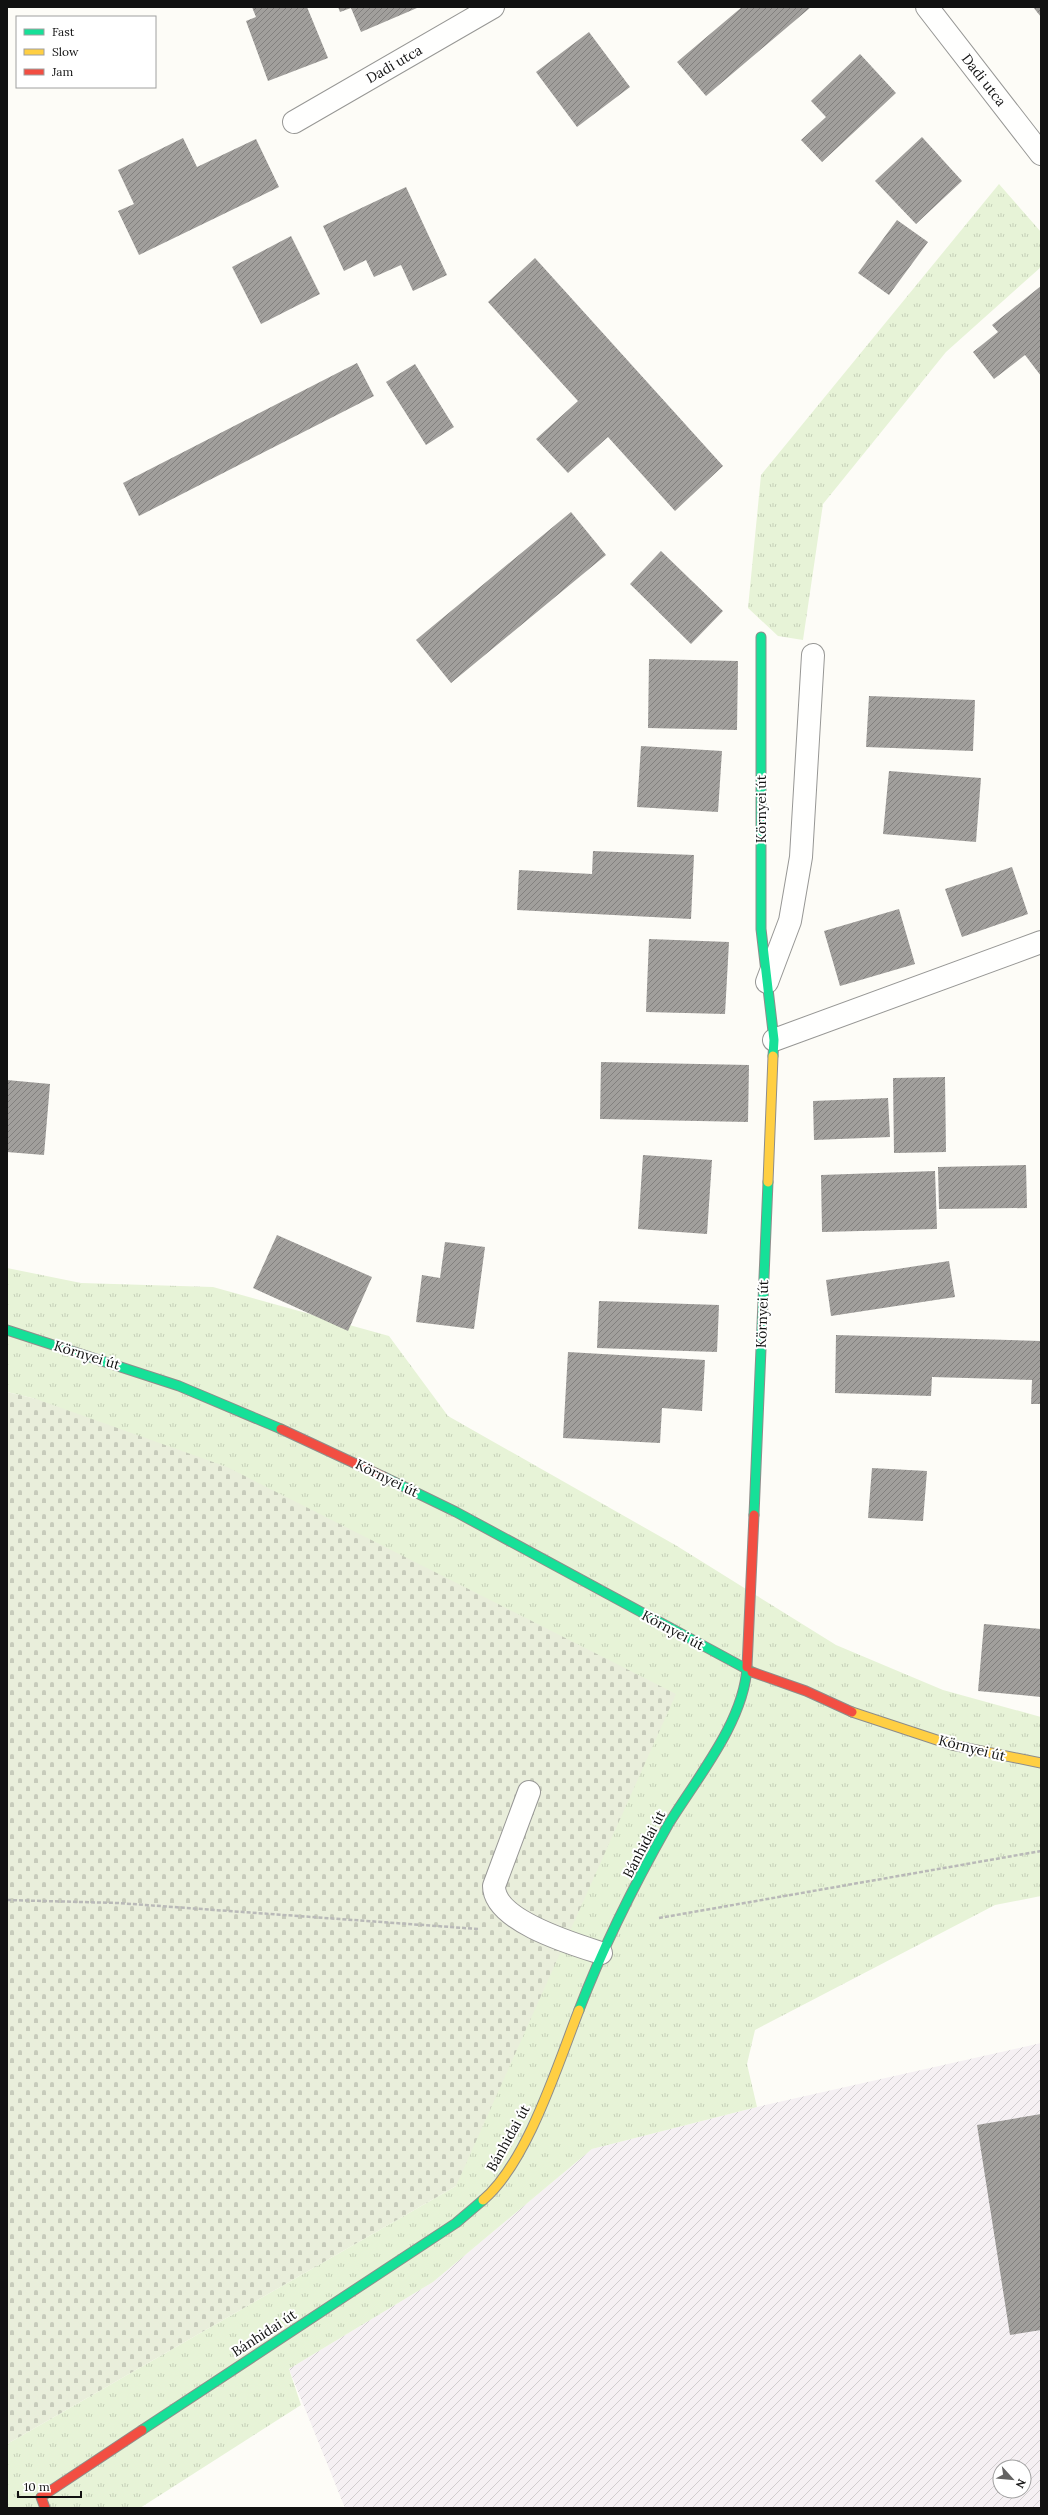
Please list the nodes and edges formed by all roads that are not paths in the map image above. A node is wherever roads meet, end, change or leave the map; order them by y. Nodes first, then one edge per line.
1 (493, 7) edge
2 (927, 7) edge
3 (294, 122) dead end
4 (1041, 154) edge
5 (761, 637) dead end
6 (813, 655) dead end
7 (1041, 942) edge
8 (767, 982) junction
9 (774, 1040) junction
10 (7, 1330) edge
11 (747, 1670) junction
12 (1041, 1763) edge
13 (529, 1792) dead end
14 (601, 1953) junction
15 (45, 2508) edge

1 - 3 street, Dadi utca
2 - 4 street, Dadi utca
5 - 8 street, Környei út
6 - 8 street, Környei út
7 - 9 street
8 - 9 street, Környei út
9 - 11 street, Környei út
10 - 11 street, Környei út
11 - 12 street, Környei út
11 - 14 street, Bánhidai út
13 - 14 street
14 - 15 street, Bánhidai út

